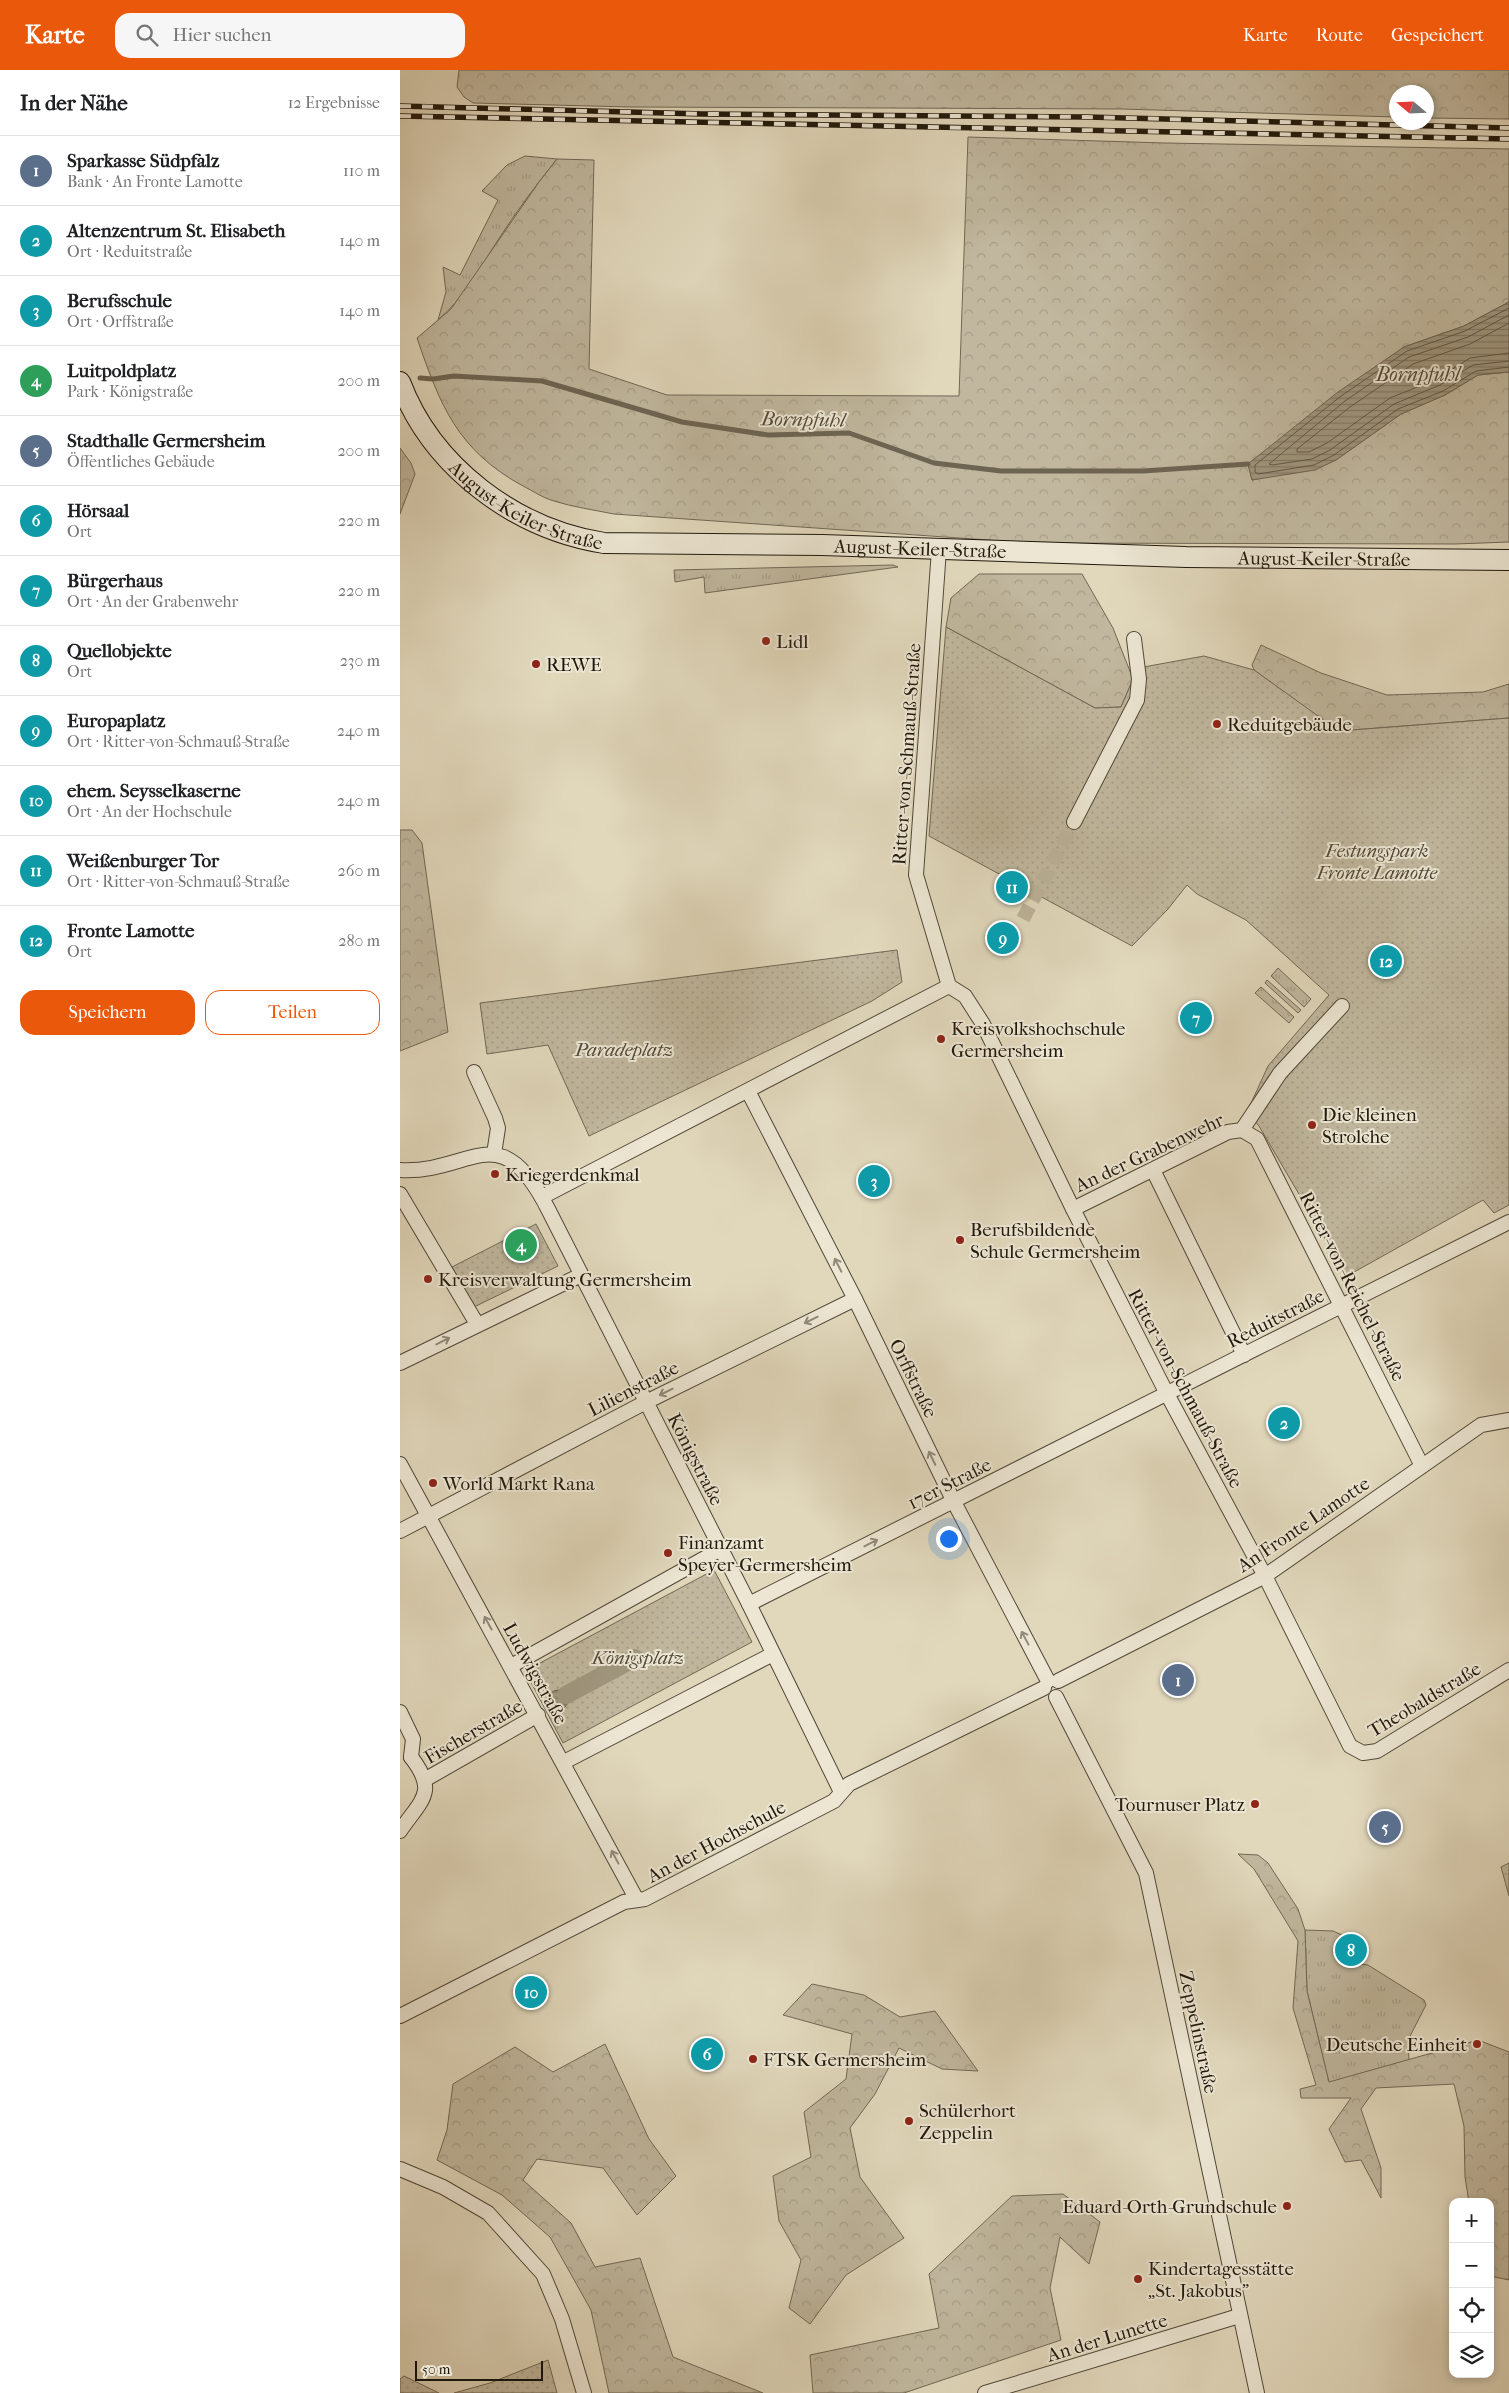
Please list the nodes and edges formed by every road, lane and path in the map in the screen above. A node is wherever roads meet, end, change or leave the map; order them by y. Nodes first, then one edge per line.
1 (400, 382) edge
2 (939, 549) junction
3 (1509, 560) edge
4 (1134, 639) dead end
5 (1074, 822) tunnel mouth
6 (949, 986) junction
7 (1342, 1006) dead end
8 (474, 1072) dead end
9 (748, 1091) junction
10 (1242, 1130) junction
11 (494, 1154) junction
12 (400, 1170) edge
13 (1153, 1170) junction
14 (400, 1194) edge
15 (542, 1197) junction
16 (1073, 1209) junction
17 (1509, 1222) edge
18 (582, 1275) junction
19 (855, 1299) junction
20 (1342, 1305) junction
21 (477, 1324) junction
22 (1244, 1355) junction
23 (400, 1363) edge
24 (1166, 1392) junction
25 (646, 1402) junction
26 (1509, 1420) edge
27 (400, 1464) edge
28 (1422, 1466) junction
29 (954, 1502) junction
30 (429, 1515) junction
31 (400, 1531) edge
32 (721, 1549) junction
33 (1264, 1576) junction
34 (749, 1604) junction
35 (773, 1654) junction
36 (511, 1666) junction
37 (1509, 1670) edge
38 (1050, 1684) junction
39 (400, 1712) edge
40 (538, 1715) junction
41 (1356, 1750) joint
42 (405, 1757) edge
43 (564, 1762) junction
44 (426, 1779) junction
45 (841, 1792) junction
46 (400, 1831) edge
47 (637, 1900) junction
48 (400, 2016) edge
49 (400, 2169) edge
50 (1239, 2316) junction
51 (584, 2393) edge
52 (985, 2393) edge
53 (1257, 2393) edge

1 - 2 street, August-Keiler-Straße
2 - 3 street, August-Keiler-Straße
2 - 6 street, Ritter-von-Schmauß-Straße
4 - 5 street
6 - 9 street
6 - 16 street, Ritter-von-Schmauß-Straße
7 - 10 street
8 - 11 street
9 - 15 street
19 -> 9 street, Orffstraße
10 - 13 street, An der Grabenwehr
10 - 20 street, Ritter-von-Reichel-Straße
11 - 12 street
11 - 15 street, Königstraße
13 - 16 street, An der Grabenwehr
13 - 22 street
14 - 21 street
15 - 18 street, Königstraße
16 - 24 street, Ritter-von-Schmauß-Straße
17 - 20 street, Reduitstraße
18 - 21 street
18 - 25 street, Königstraße
19 -> 25 street, Lilienstraße
29 -> 19 street, Orffstraße
20 - 22 street, Reduitstraße
20 - 28 street, Ritter-von-Reichel-Straße
23 -> 21 street
22 - 24 street, Reduitstraße
24 - 29 street, 17er Straße
24 - 33 street, Ritter-von-Schmauß-Straße
25 - 30 street, Lilienstraße
25 - 32 street, Königstraße
26 - 28 street, An Fronte Lamotte
27 - 30 street, Ludwigstraße
28 - 33 street, An Fronte Lamotte
34 -> 29 street, 17er Straße
38 -> 29 street, Orffstraße
30 - 31 street, Lilienstraße
36 -> 30 street, Ludwigstraße
32 - 34 street, Königstraße
32 - 36 street
33 - 38 street, An Fronte Lamotte
33 - 41 street, Ritter-von-Schmauß-Straße
34 - 35 street, Königstraße
35 - 43 street
35 - 45 street, Königstraße
36 - 40 street, Ludwigstraße
37 - 41 street, Theobaldstraße
38 - 45 street, An der Hochschule
38 - 50 street, Zeppelinstraße
39 - 42 street
40 - 43 street, Ludwigstraße
40 - 44 street, Fischerstraße
42 - 44 street
47 -> 43 street, Ludwigstraße
44 - 46 street, Fischerstraße
45 - 47 street, An der Hochschule
47 - 48 street, An der Hochschule
49 - 51 street
50 - 52 street, An der Lunette
50 - 53 street, Zeppelinstraße

